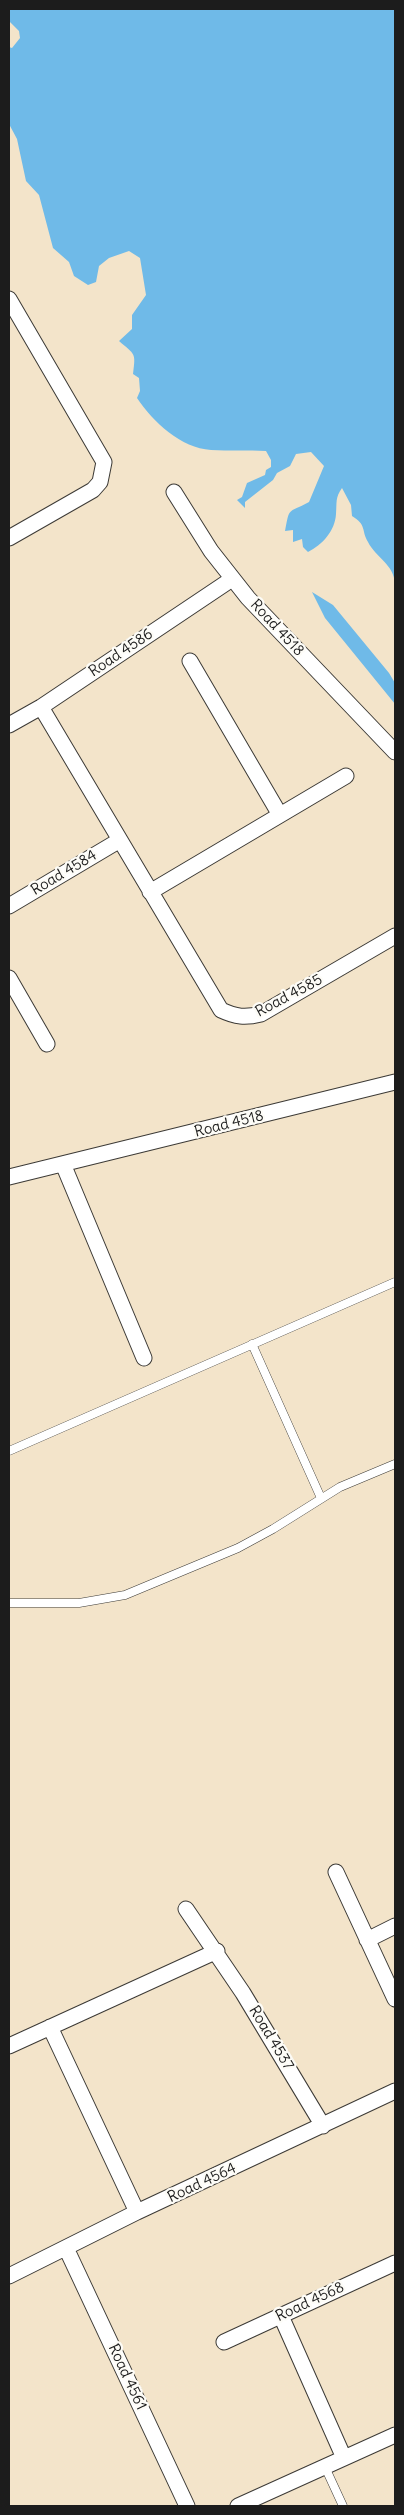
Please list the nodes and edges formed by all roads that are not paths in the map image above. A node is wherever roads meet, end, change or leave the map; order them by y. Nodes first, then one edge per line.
1 (9, 299) edge
2 (174, 492) dead end
3 (9, 538) edge
4 (232, 579) junction
5 (190, 661) dead end
6 (41, 707) junction
7 (9, 724) edge
8 (395, 752) edge
9 (346, 776) dead end
10 (280, 815) junction
11 (120, 840) junction
12 (150, 892) junction
13 (9, 906) edge
14 (395, 936) edge
15 (9, 978) edge
16 (47, 1044) dead end
17 (395, 1082) edge
18 (63, 1164) junction
19 (9, 1177) edge
20 (395, 1282) edge
21 (252, 1344) junction
22 (144, 1358) dead end
23 (9, 1451) edge
24 (395, 1464) edge
25 (321, 1498) junction
26 (9, 1603) edge
27 (336, 1872) dead end
28 (186, 1909) dead end
29 (395, 1926) edge
30 (367, 1940) junction
31 (217, 1951) junction
32 (391, 1981) edge
33 (395, 1999) edge
34 (50, 2027) junction
35 (9, 2046) edge
36 (395, 2091) edge
37 (323, 2126) junction
38 (137, 2212) junction
39 (66, 2248) junction
40 (395, 2263) edge
41 (9, 2276) edge
42 (281, 2316) junction
43 (224, 2342) dead end
44 (395, 2435) edge
45 (344, 2458) junction
46 (325, 2467) junction
47 (187, 2506) edge
48 (238, 2506) edge
49 (343, 2506) edge

1 - 3 street
2 - 4 street, Road 4518
4 - 6 street, Road 4586
4 - 8 street, Road 4518
5 - 10 street
6 - 7 street, Road 4586
6 - 11 street, Road 4585
9 - 10 street
10 - 12 street
11 - 12 street, Road 4585
11 - 13 street, Road 4584
12 - 14 street, Road 4585
15 - 16 street
17 - 18 street, Road 4518
18 - 19 street, Road 4518
18 - 22 street
20 - 21 lane
21 - 23 lane
21 - 25 lane
24 - 25 lane
25 - 26 lane
27 - 30 street
28 - 31 street, Road 4537
29 - 30 street
30 - 32 street
31 - 34 street
31 - 37 street, Road 4537
32 - 33 street
34 - 35 street
34 - 38 street
36 - 37 street, Road 4564
37 - 38 street, Road 4564
38 - 39 street, Road 4564
39 - 41 street, Road 4564
39 - 47 street, Road 4561
40 - 42 street, Road 4568
42 - 43 street, Road 4568
42 - 45 street
44 - 45 street
45 - 46 street
46 - 48 street
46 - 49 lane

